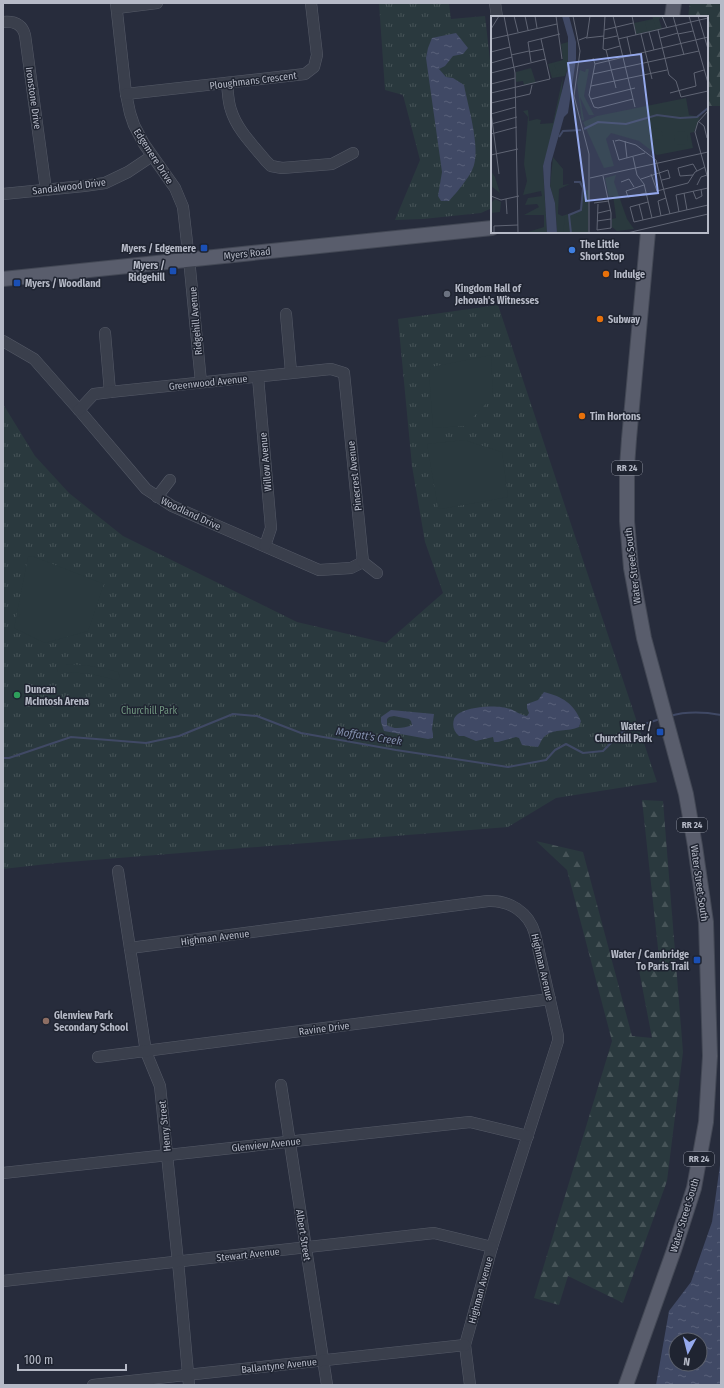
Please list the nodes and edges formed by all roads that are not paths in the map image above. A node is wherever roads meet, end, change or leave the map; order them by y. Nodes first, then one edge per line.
1 (157, 3) edge
2 (311, 3) edge
3 (495, 3) edge
4 (674, 3) edge
5 (116, 5) edge
6 (497, 16) edge
7 (672, 16) edge
8 (3, 22) edge
9 (227, 83) junction
10 (126, 94) junction
11 (353, 153) dead end
12 (152, 156) junction
13 (46, 190) junction
14 (3, 194) edge
15 (491, 228) edge
16 (648, 233) edge
17 (189, 259) junction
18 (3, 279) edge
19 (286, 314) dead end
20 (105, 333) dead end
21 (3, 341) edge
22 (292, 372) junction
23 (344, 373) joint
24 (258, 377) junction
25 (201, 382) junction
26 (110, 392) junction
27 (79, 410) junction
28 (170, 480) dead end
29 (157, 497) junction
30 (265, 546) junction
31 (363, 562) junction
32 (377, 573) dead end
33 (118, 871) dead end
34 (130, 948) junction
35 (550, 999) junction
36 (146, 1052) junction
37 (98, 1057) dead end
38 (281, 1085) dead end
39 (528, 1136) junction
40 (290, 1142) junction
41 (167, 1155) junction
42 (3, 1173) edge
43 (306, 1248) junction
44 (492, 1248) junction
45 (178, 1262) junction
46 (3, 1281) edge
47 (465, 1345) junction
48 (323, 1360) junction
49 (189, 1380) edge
50 (95, 1385) edge
51 (327, 1385) edge
52 (470, 1385) edge
53 (626, 1385) edge

1 - 5 street
2 - 9 street, Ploughmans Crescent
3 - 6 street
4 - 7 main road
5 - 10 street, Edgemere Drive
8 - 13 street, Ironstone Drive
9 - 10 street, Ploughmans Crescent
9 - 11 street
10 - 12 street, Edgemere Drive
12 - 13 street, Sandalwood Drive
12 - 17 street, Edgemere Drive
13 - 14 street, Sandalwood Drive
15 - 17 main road, Myers Road
16 - 53 main road, Water Street South / RR 24
17 - 18 main road, Myers Road
17 - 25 street, Ridgehill Avenue
19 - 22 street
20 - 26 street
21 - 27 street, Woodland Drive
22 - 23 street, Greenwood Avenue
22 - 24 street, Greenwood Avenue
23 - 31 street, Pinecrest Avenue
24 - 25 street, Greenwood Avenue
24 - 30 street, Willow Avenue
25 - 26 street, Greenwood Avenue
26 - 27 street, Greenwood Avenue
27 - 29 street, Woodland Drive
28 - 29 street
29 - 30 street, Woodland Drive
30 - 31 street, Woodland Drive
31 - 32 street
33 - 34 street, Henry Street
34 - 35 street, Highman Avenue
34 - 36 street, Henry Street
35 - 36 street, Ravine Drive
35 - 39 street, Highman Avenue
36 - 37 street, Ravine Drive
36 - 41 street, Henry Street
38 - 40 street, Albert Street
39 - 40 street, Glenview Avenue
39 - 44 street, Highman Avenue
40 - 41 street, Glenview Avenue
40 - 43 street, Albert Street
41 - 42 street, Glenview Avenue
41 - 45 street, Henry Street
43 - 44 street, Stewart Avenue
43 - 45 street, Stewart Avenue
43 - 48 street, Albert Street
44 - 47 street, Highman Avenue
45 - 46 street, Stewart Avenue
45 - 49 street, Henry Street
47 - 48 street, Ballantyne Avenue
47 - 52 street, Highman Avenue
48 - 49 street, Ballantyne Avenue
48 - 51 street, Albert Street
49 - 50 street, Ballantyne Avenue

